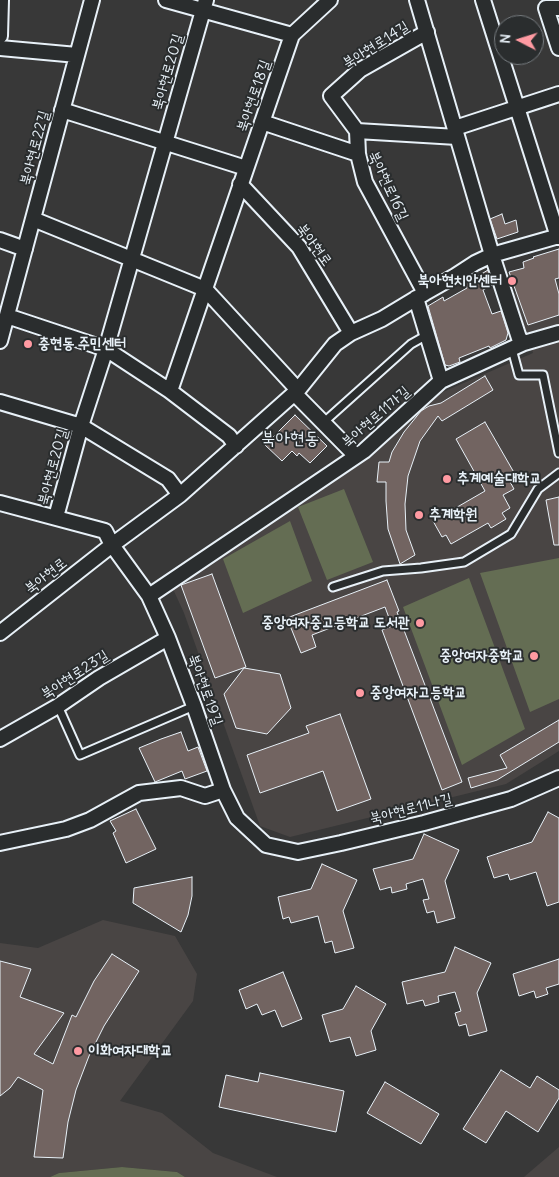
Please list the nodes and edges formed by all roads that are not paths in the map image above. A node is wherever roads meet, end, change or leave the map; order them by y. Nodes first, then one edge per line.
1 (1, 0) edge
2 (92, 0) edge
3 (166, 0) edge
4 (330, 0) edge
5 (417, 0) edge
6 (483, 0) edge
7 (204, 5) edge
8 (559, 8) edge
9 (427, 32) junction
10 (292, 35) junction
11 (0, 36) edge
12 (0, 48) edge
13 (559, 48) edge
14 (77, 55) junction
15 (559, 94) edge
16 (517, 107) junction
17 (62, 110) junction
18 (262, 122) junction
19 (357, 131) junction
20 (456, 132) junction
21 (165, 143) junction
22 (358, 154) junction
23 (246, 168) junction
24 (240, 184) junction
25 (33, 219) junction
26 (558, 236) edge
27 (0, 240) edge
28 (25, 249) junction
29 (492, 255) junction
30 (132, 259) junction
31 (205, 289) junction
32 (420, 296) junction
33 (7, 316) junction
34 (352, 333) junction
35 (559, 333) edge
36 (427, 335) junction
37 (0, 341) edge
38 (518, 346) junction
39 (106, 349) junction
40 (440, 381) junction
41 (170, 391) junction
42 (296, 391) junction
43 (0, 402) edge
44 (324, 422) junction
45 (81, 426) junction
46 (236, 446) junction
47 (559, 453) edge
48 (356, 456) junction
49 (559, 473) edge
50 (180, 495) junction
51 (0, 503) edge
52 (56, 517) junction
53 (112, 545) junction
54 (333, 587) dead end
55 (149, 596) junction
56 (0, 632) edge
57 (168, 638) junction
58 (58, 706) junction
59 (194, 706) junction
60 (0, 739) edge
61 (559, 778) edge
62 (223, 790) junction
63 (0, 843) edge
64 (266, 845) joint

1 - 11 street
2 - 14 street, 북아현로22길
3 - 7 street
4 - 10 street, 북아현로18길
5 - 9 street, 북아현로14길
6 - 16 street
7 - 10 street
7 - 21 street, 북아현로20길
8 - 13 street
9 - 19 street, 북아현로14길
9 - 20 street, 북아현로14길
10 - 18 street, 북아현로18길
12 - 14 street
14 - 17 street, 북아현로22길
15 - 16 street
16 - 20 street
16 - 26 street
17 - 21 street
17 - 25 street, 북아현로22길
18 - 22 street, 북아현로16길
18 - 23 street, 북아현로18길
19 - 20 street
19 - 22 street
20 - 29 street, 북아현로14길
21 - 23 street
21 - 30 street, 북아현로20길
22 - 32 street, 북아현로16길
23 - 24 street, 북아현로18길
24 - 31 street, 북아현로18길
24 - 34 street, 북아현로
25 - 28 street, 북아현로22길
25 - 30 street
26 - 29 street, 북아현로
27 - 28 street
28 - 33 street, 북아현로22길
29 - 32 street, 북아현로
29 - 38 street
30 - 31 street
30 - 39 street, 북아현로20길
31 - 41 street, 북아현로18길
31 - 42 street
32 - 34 street, 북아현로
32 - 36 street, 북아현로16길
33 - 37 street, 북아현로22길
33 - 39 street
34 - 42 street, 북아현로
35 - 38 street, 북아현로11가길
36 - 40 street, 북아현로16길
36 - 44 lane
38 - 40 street, 북아현로11가길
38 - 47 lane
39 - 41 street
39 - 45 street, 북아현로20길
40 - 48 street, 북아현로11가길
41 - 46 street
42 - 44 street
42 - 46 street, 북아현로
43 - 45 street, 북아현로20길
44 - 48 street
45 - 50 street
45 - 52 street, 북아현로20길
46 - 50 street, 북아현로
48 - 55 street, 북아현로11가길
49 - 54 lane
50 - 53 street, 북아현로
51 - 52 street
52 - 53 street
53 - 55 street, 북아현로19길
53 - 56 street, 북아현로
55 - 57 street, 북아현로19길
57 - 58 street, 북아현로23길
57 - 59 street, 북아현로19길
58 - 59 lane
58 - 60 street, 북아현로23길
59 - 62 street, 북아현로19길
61 - 64 street, 북아현로11나길
62 - 63 street
62 - 64 street, 북아현로19길

